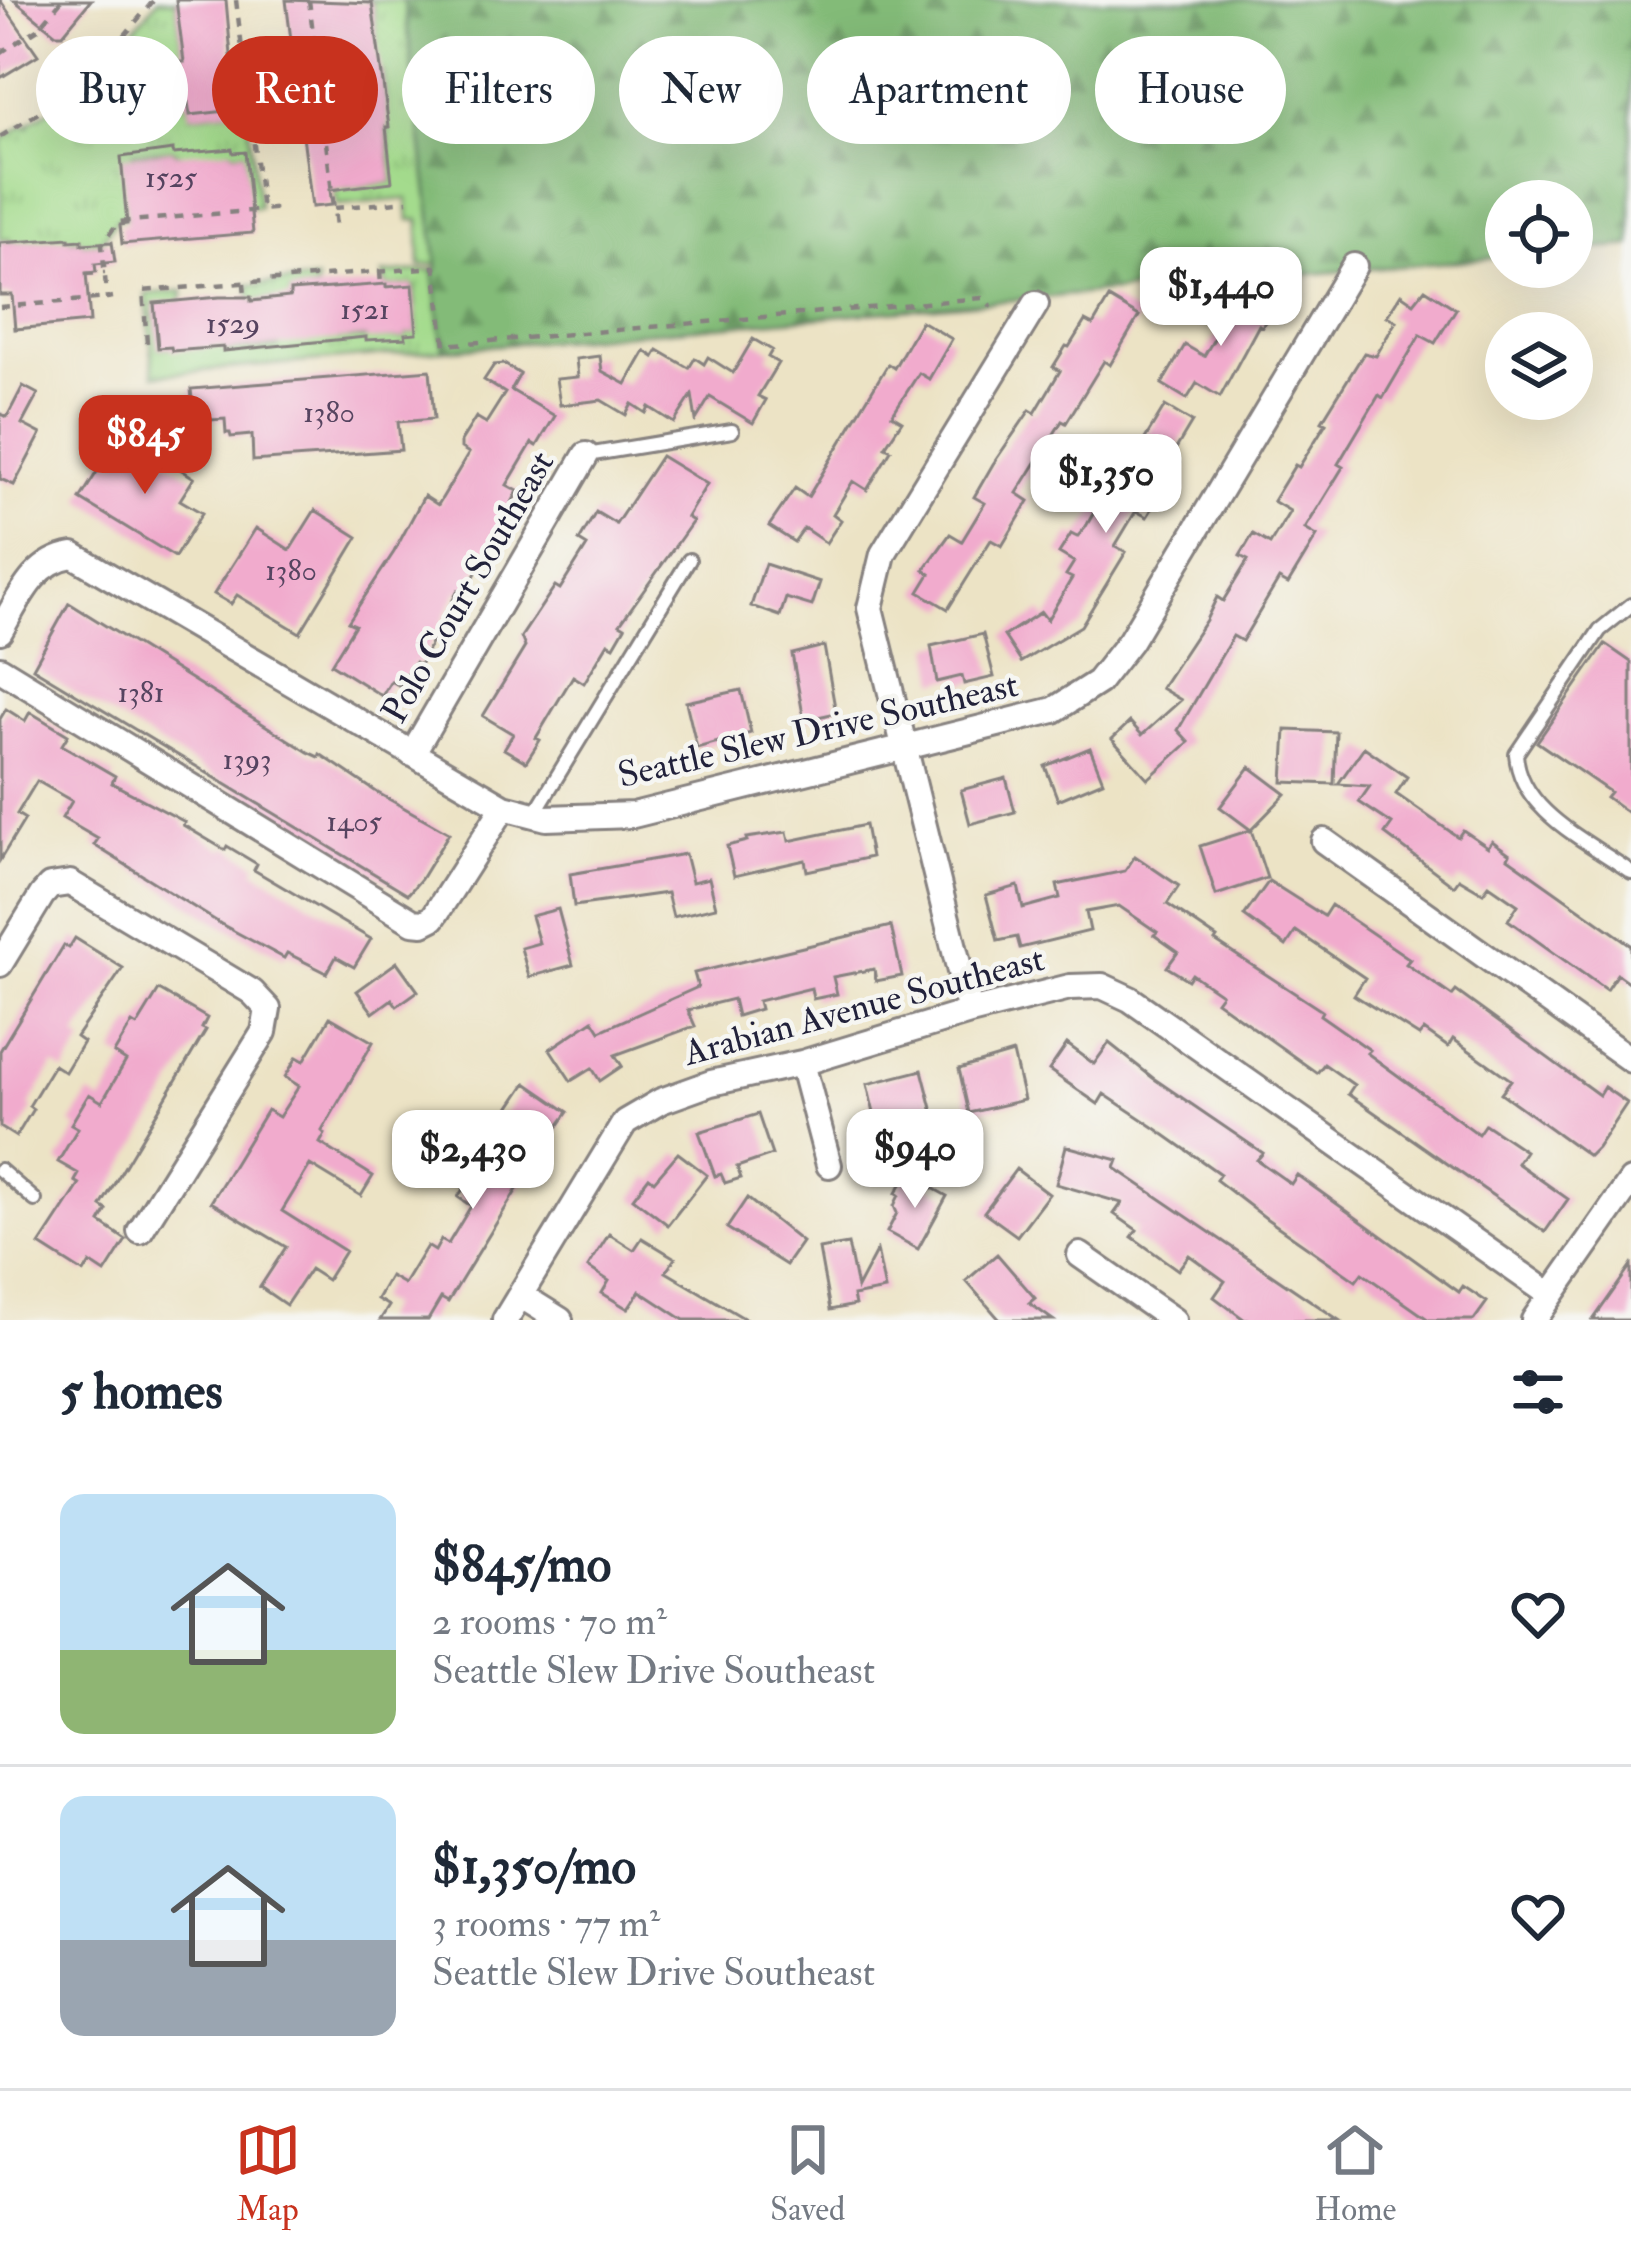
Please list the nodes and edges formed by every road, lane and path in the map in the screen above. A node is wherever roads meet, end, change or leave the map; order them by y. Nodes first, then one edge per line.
1 (154, 0) edge
2 (236, 0) edge
3 (309, 0) edge
4 (57, 2) edge
5 (316, 36) edge
6 (0, 52) edge
7 (0, 137) edge
8 (327, 144) edge
9 (340, 159) dead end
10 (329, 160) junction
11 (408, 201) dead end
12 (157, 206) dead end
13 (284, 208) dead end
14 (334, 208) junction
15 (262, 210) junction
16 (158, 218) junction
17 (336, 226) dead end
18 (1354, 266) dead end
19 (105, 272) junction
20 (380, 272) junction
21 (85, 274) dead end
22 (320, 277) junction
23 (244, 283) junction
24 (381, 285) dead end
25 (321, 286) dead end
26 (245, 297) dead end
27 (1036, 304) dead end
28 (0, 307) edge
29 (992, 307) dead end
30 (146, 344) dead end
31 (732, 431) dead end
32 (586, 455) joint
33 (689, 560) dead end
34 (1631, 605) edge
35 (0, 631) edge
36 (0, 669) edge
37 (903, 748) junction
38 (412, 754) junction
39 (503, 807) junction
40 (532, 817) junction
41 (1324, 841) dead end
42 (1631, 872) edge
43 (4, 950) edge
44 (970, 1012) junction
45 (1631, 1060) edge
46 (802, 1063) junction
47 (830, 1165) dead end
48 (0, 1170) edge
49 (1631, 1181) edge
50 (35, 1200) dead end
51 (140, 1231) dead end
52 (1080, 1256) dead end
53 (520, 1295) junction
54 (1552, 1295) junction
55 (505, 1320) edge
56 (560, 1320) edge
57 (1173, 1320) edge
58 (1534, 1320) edge

1 - 7 path
2 - 15 path
3 - 5 path
4 - 6 path
8 - 10 path
9 - 10 path
10 - 14 path
11 - 14 path
12 - 16 path
13 - 15 path
14 - 17 path
15 - 16 path
16 - 19 path
18 - 37 street, Seattle Slew Drive Southeast
19 - 21 path
19 - 28 path
20 - 22 path
20 - 24 path
20 - 29 path
22 - 23 path
22 - 25 path
23 - 26 path
23 - 30 path
27 - 37 street
31 - 32 lane
32 - 38 street, Polo Court Southeast
33 - 40 lane
34 - 42 lane
35 - 38 street, Seattle Slew Drive Southeast
36 - 39 street
37 - 40 street, Seattle Slew Drive Southeast
37 - 44 street
38 - 39 street, Seattle Slew Drive Southeast
39 - 40 street, Seattle Slew Drive Southeast
41 - 45 street
43 - 51 street
44 - 46 street, Arabian Avenue Southeast
44 - 54 street, Arabian Avenue Southeast
46 - 47 street
46 - 53 street, Arabian Avenue Southeast
48 - 50 lane
49 - 54 street
52 - 57 street
53 - 55 street, Arabian Avenue Southeast
53 - 56 street
54 - 58 street

